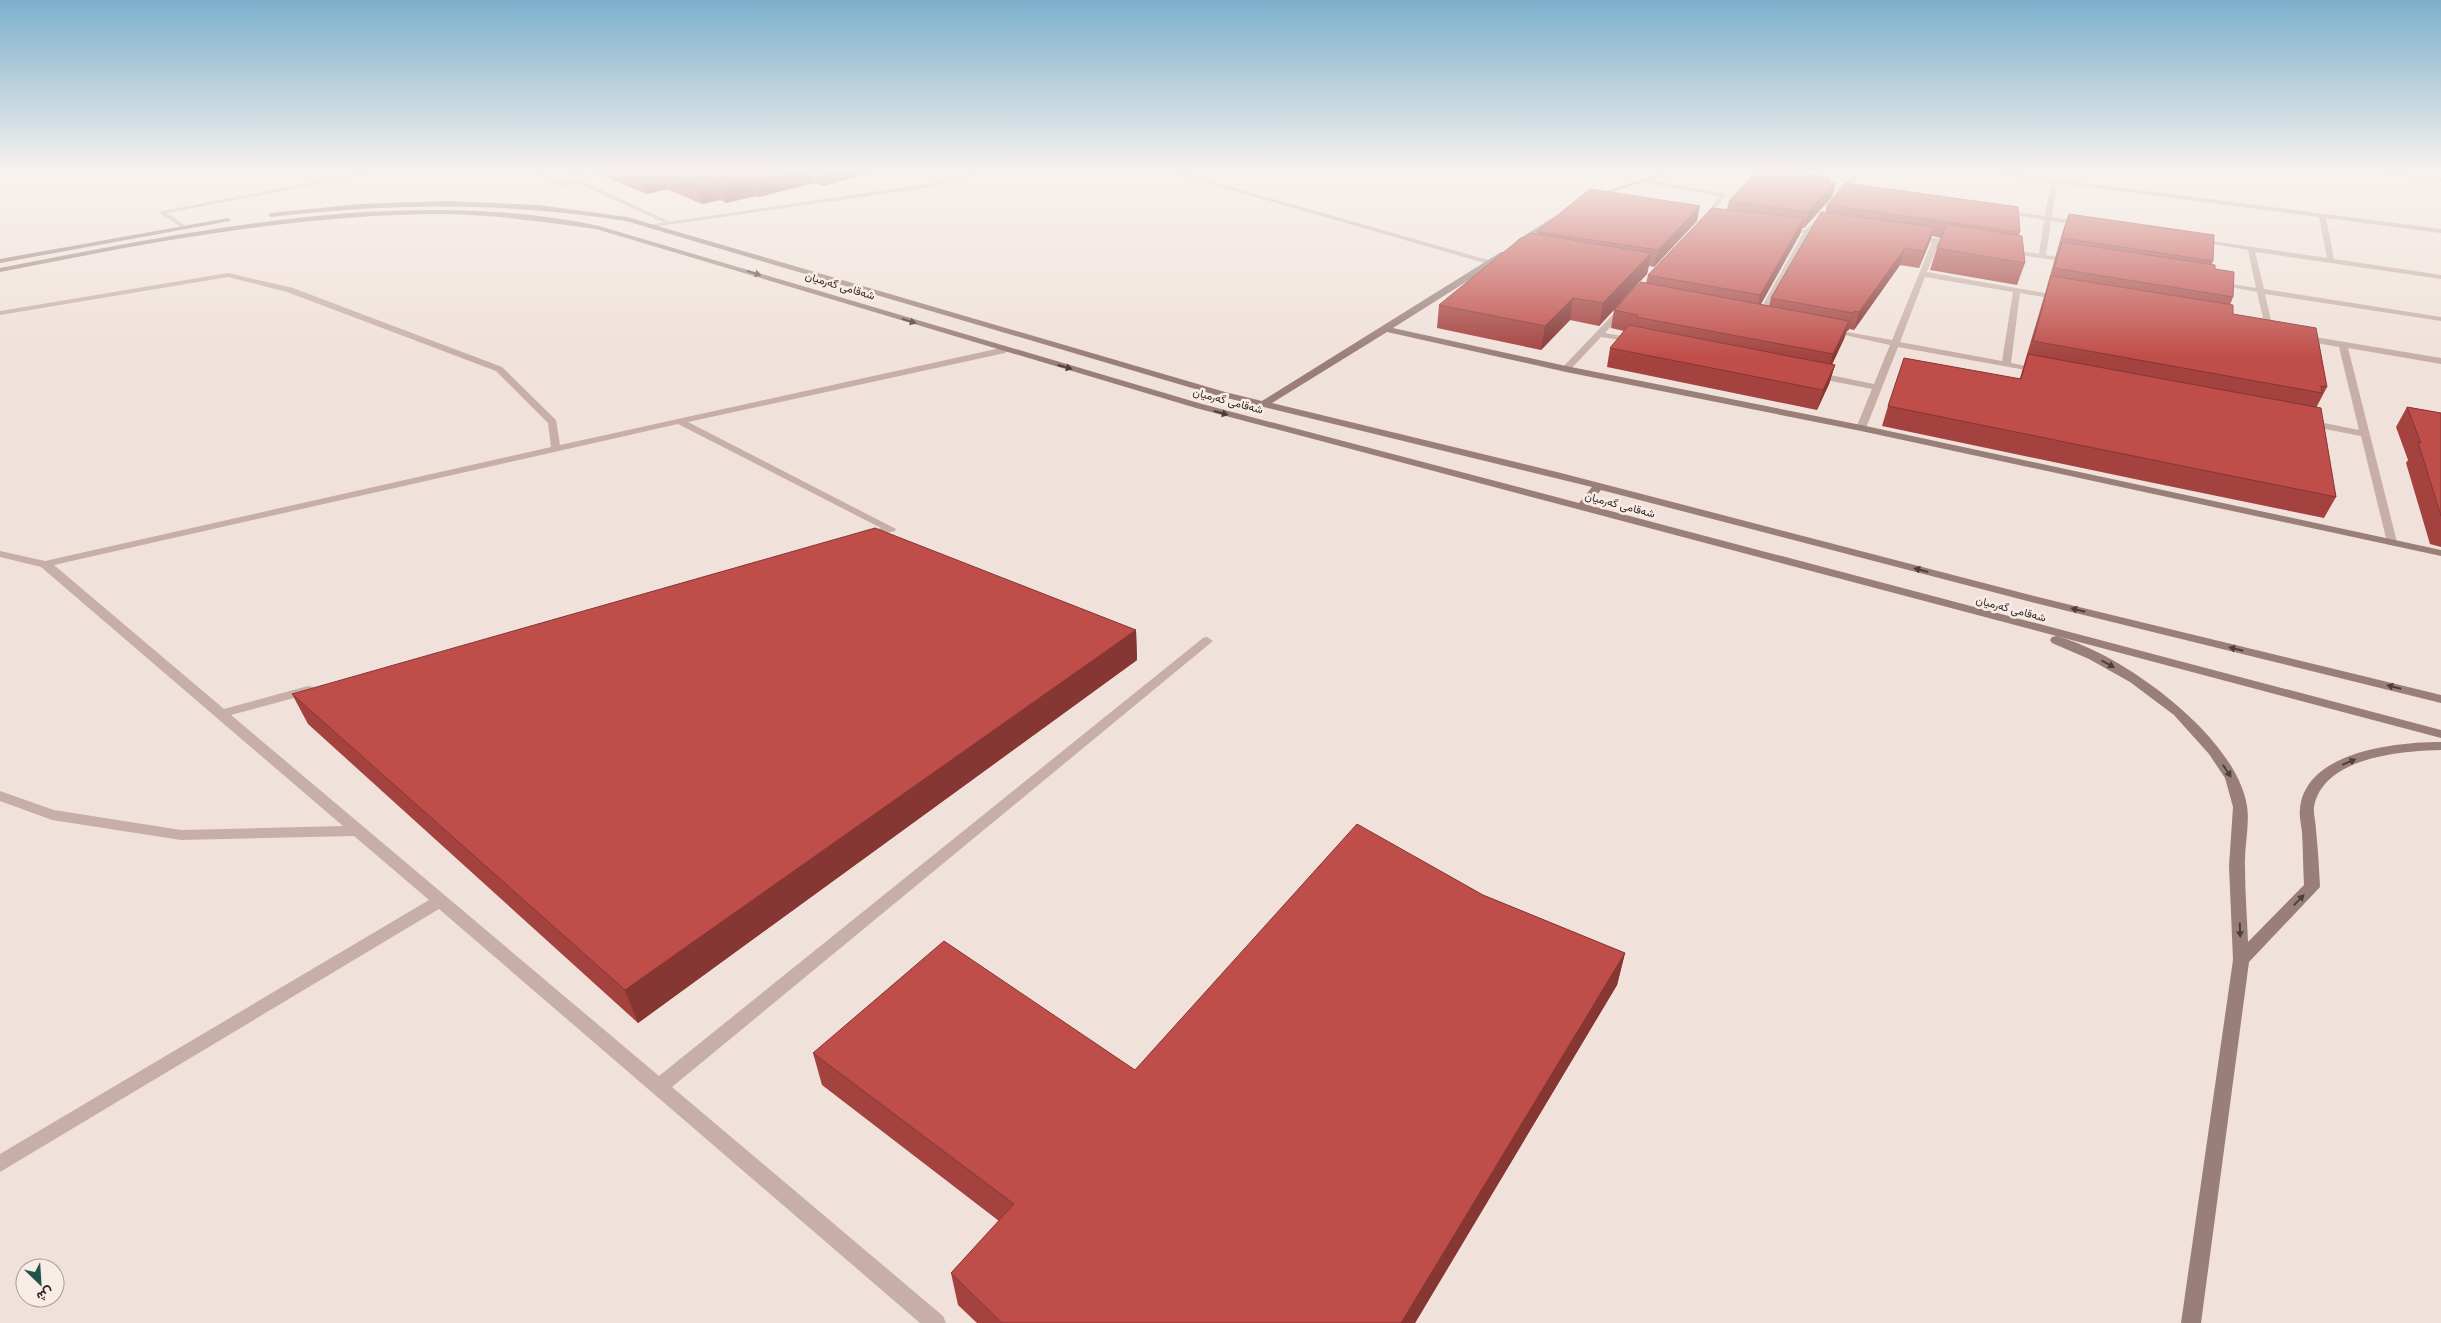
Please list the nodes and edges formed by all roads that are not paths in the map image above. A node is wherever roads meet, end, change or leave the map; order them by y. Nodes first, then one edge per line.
1 (148, 234) edge
2 (198, 234) edge
3 (626, 234) edge
4 (683, 234) edge
5 (1391, 234) edge
6 (1536, 234) edge
7 (1806, 234) edge
8 (2046, 234) edge
9 (2326, 234) edge
10 (1909, 236) edge
11 (1936, 240) junction
12 (2194, 240) edge
13 (1965, 244) edge
14 (2251, 248) junction
15 (2004, 250) edge
16 (2042, 256) junction
17 (2331, 260) junction
18 (0, 261) edge
19 (1491, 262) junction
20 (2080, 262) edge
21 (0, 270) edge
22 (1923, 274) junction
23 (2441, 277) edge
24 (2213, 283) edge
25 (2017, 290) junction
26 (2261, 291) junction
27 (2066, 298) edge
28 (1630, 301) edge
29 (0, 313) edge
30 (1770, 319) edge
31 (2441, 319) edge
32 (1818, 328) edge
33 (1386, 329) junction
34 (2260, 331) edge
35 (2270, 333) junction
36 (1600, 334) junction
37 (2279, 334) edge
38 (2297, 337) edge
39 (1647, 343) edge
40 (1895, 343) junction
41 (2343, 345) junction
42 (1005, 350) junction
43 (2441, 361) edge
44 (2006, 364) junction
45 (1566, 369) junction
46 (2045, 372) edge
47 (1810, 374) edge
48 (1876, 387) junction
49 (1264, 404) junction
50 (679, 421) junction
51 (2298, 421) edge
52 (1861, 428) junction
53 (2365, 434) junction
54 (556, 448) junction
55 (1599, 486) junction
56 (1580, 508) junction
57 (853, 539) edge
58 (2392, 542) junction
59 (2441, 553) edge
60 (0, 554) edge
61 (45, 564) junction
62 (2015, 623) junction
63 (1207, 641) dead end
64 (317, 688) edge
65 (2441, 699) edge
66 (222, 714) junction
67 (2441, 734) edge
68 (2441, 746) edge
69 (0, 796) edge
70 (359, 831) junction
71 (440, 901) junction
72 (2241, 960) junction
73 (659, 1087) junction
74 (0, 1164) edge
75 (936, 1323) edge
76 (2192, 1323) edge

1 - 18 main road, شەقامی گەرمیان
21 -> 2 main road, شەقامی گەرمیان
3 -> 42 main road, شەقامی گەرمیان
4 - 49 main road, شەقامی گەرمیان
5 - 19 street
6 - 19 main road
7 - 30 street
8 - 16 street
9 - 17 street
10 - 11 street
11 - 13 street
11 - 22 street
12 - 14 street
14 - 17 street
14 - 26 street
15 - 16 street
16 - 20 street
17 - 23 street
19 - 33 main road
22 - 25 street
22 - 40 street
24 - 26 street
25 - 27 street
25 - 44 street
26 - 31 street
26 - 35 street
28 - 36 street
29 - 54 street
32 - 40 street
33 - 45 main road
33 - 49 main road
34 - 35 street
35 - 37 street
36 - 39 street
36 - 45 street
38 - 41 street
40 - 44 street
40 - 48 street
41 - 43 street
41 - 53 street
42 - 50 street
42 -> 56 main road, شەقامی گەرمیان
44 - 46 street
45 - 52 main road
47 - 48 street
48 - 52 street
49 - 55 main road, شەقامی گەرمیان
50 - 54 street
50 - 57 street
51 - 53 street
52 - 58 main road
53 - 58 street
54 - 61 street
55 - 56 main road
65 -> 55 main road, شەقامی گەرمیان
56 - 62 main road, شەقامی گەرمیان
58 - 59 main road
60 - 61 street
61 - 66 street
62 - 67 main road, شەقامی گەرمیان
62 -> 72 main road
63 - 73 street
64 - 66 street
66 - 70 street
72 -> 68 main road
69 - 70 street
70 - 71 street
71 - 73 street
71 - 74 street
72 - 76 main road
73 - 75 street

